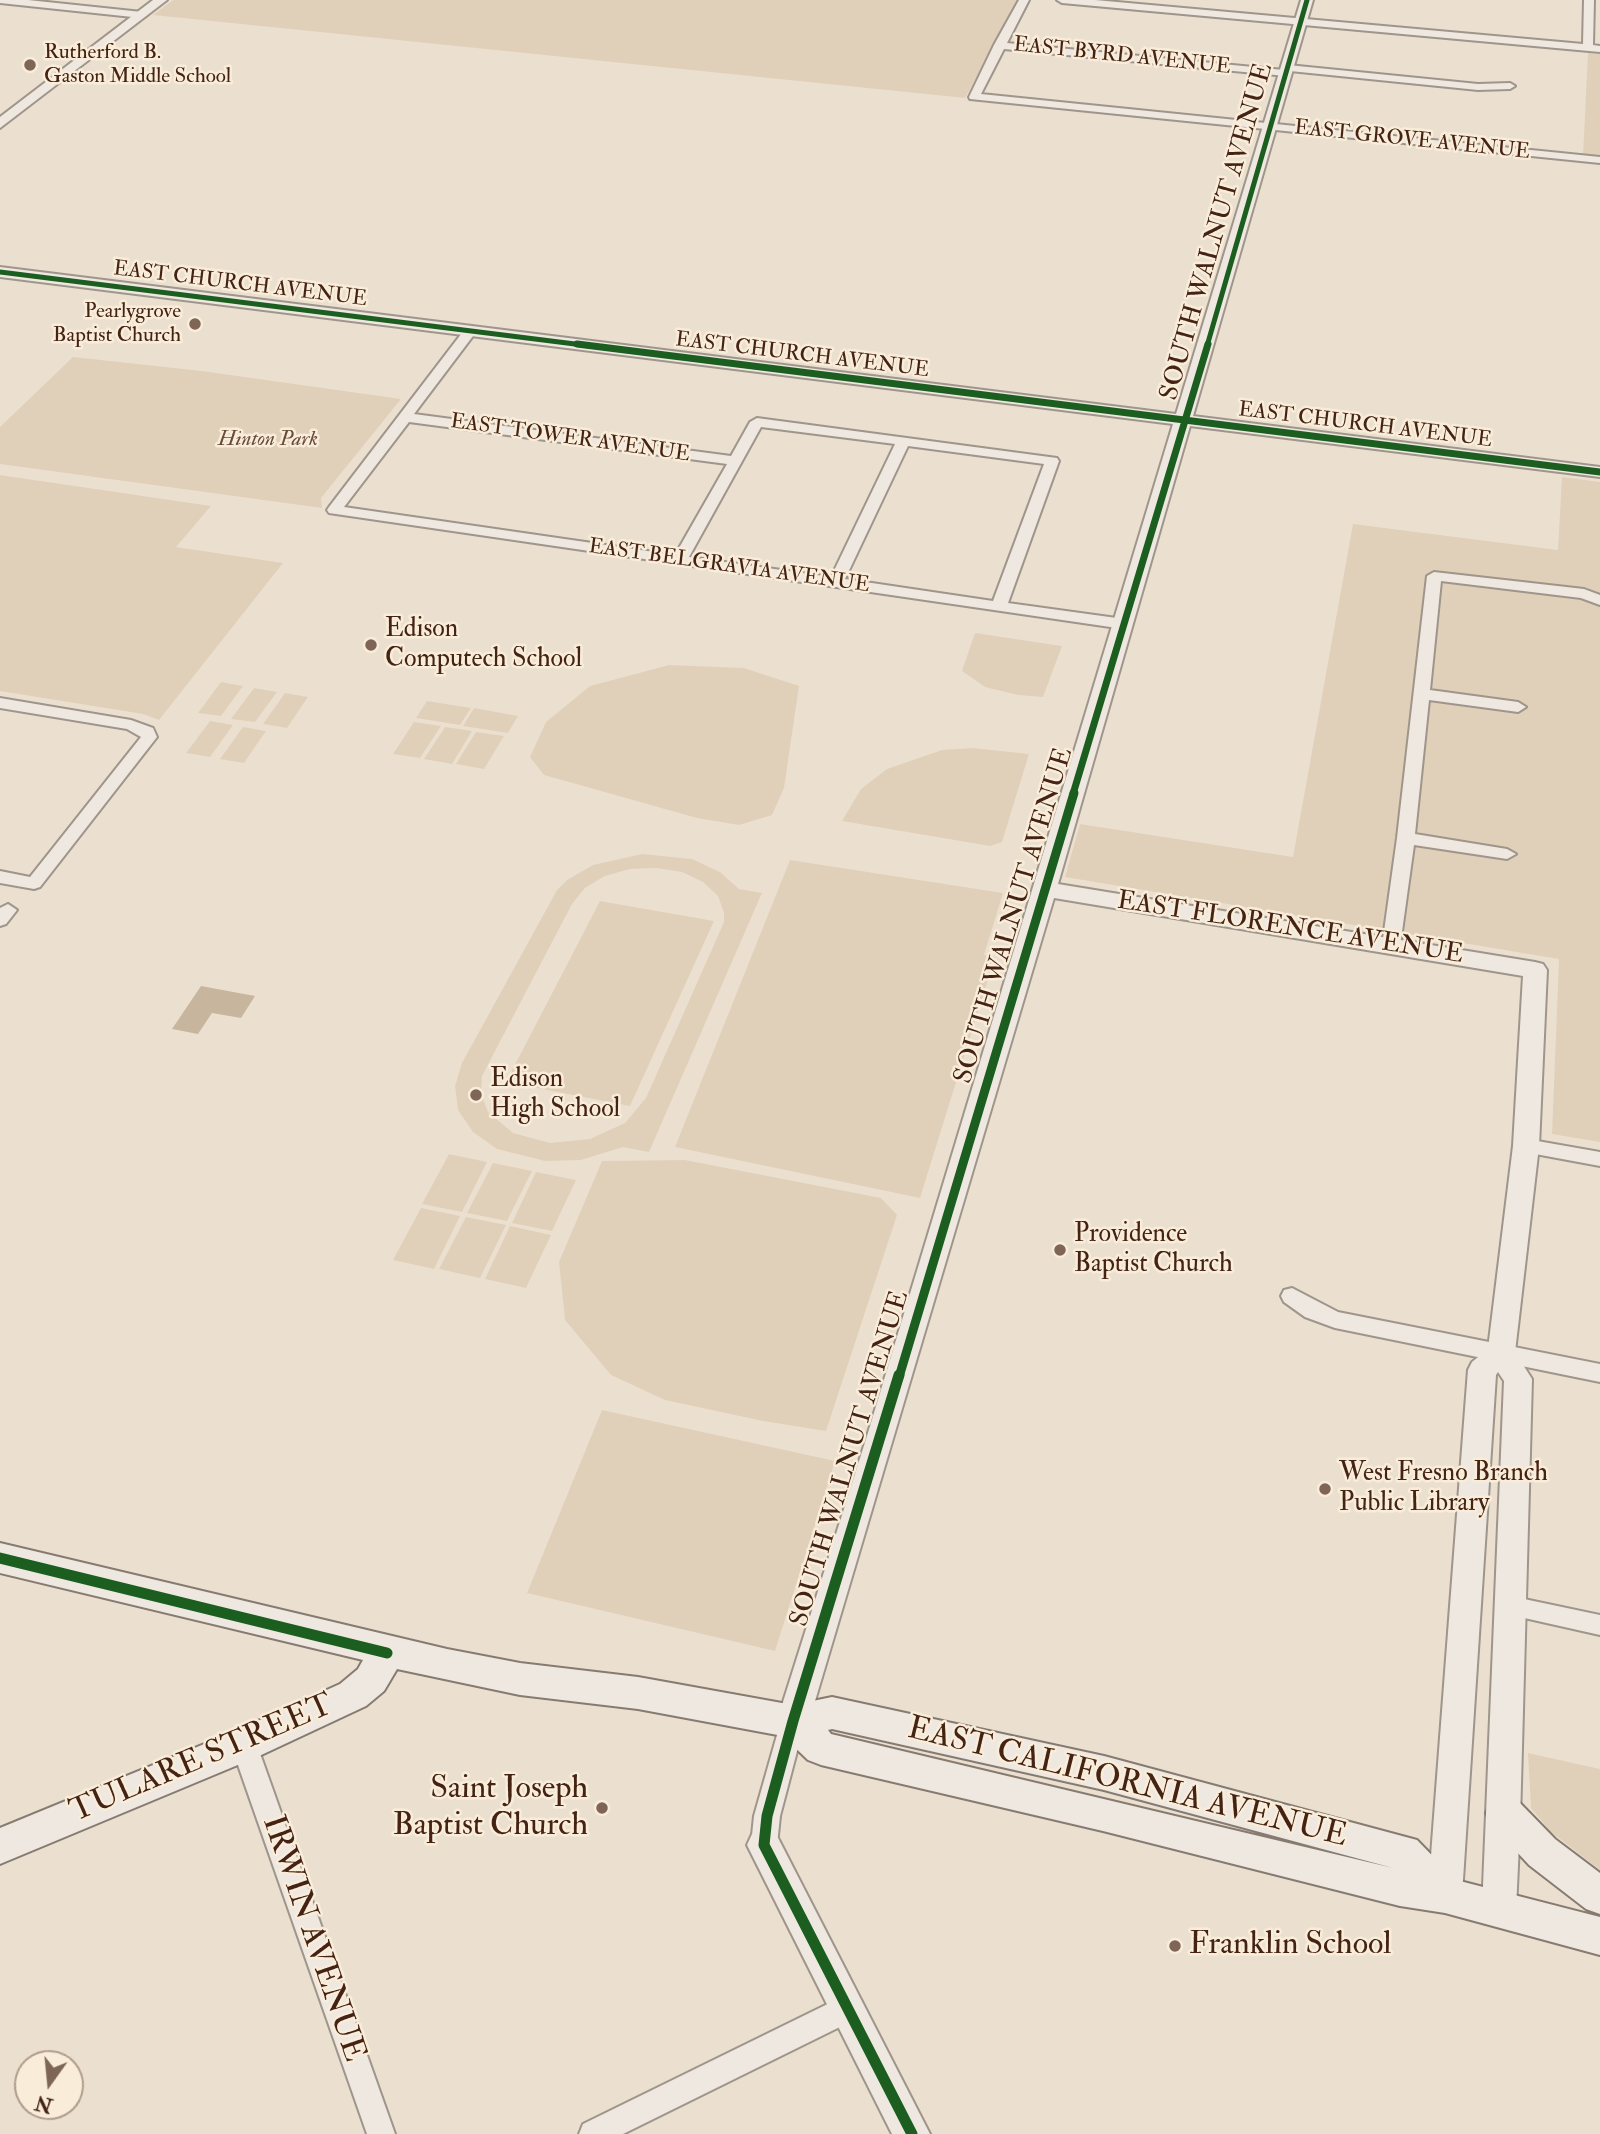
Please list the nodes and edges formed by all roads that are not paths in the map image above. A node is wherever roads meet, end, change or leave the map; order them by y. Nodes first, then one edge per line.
1 (0, 0) edge
2 (161, 0) edge
3 (1024, 0) edge
4 (1062, 0) edge
5 (1307, 0) edge
6 (1589, 0) edge
7 (142, 15) junction
8 (1301, 22) junction
9 (999, 45) junction
10 (1588, 47) junction
11 (1600, 49) edge
12 (1287, 71) junction
13 (1510, 86) dead end
14 (0, 124) edge
15 (1270, 127) junction
16 (1600, 160) edge
17 (0, 272) edge
18 (470, 332) junction
19 (405, 417) junction
20 (1185, 422) junction
21 (902, 441) junction
22 (736, 461) junction
23 (1600, 472) edge
24 (680, 561) junction
25 (836, 583) junction
26 (1600, 600) edge
27 (999, 606) junction
28 (1124, 624) junction
29 (1421, 694) junction
30 (0, 703) edge
31 (1518, 708) dead end
32 (1406, 838) junction
33 (1507, 854) dead end
34 (0, 877) edge
35 (1045, 889) junction
36 (1391, 946) junction
37 (1526, 1146) junction
38 (1600, 1159) edge
39 (1292, 1296) dead end
40 (1501, 1354) junction
41 (1600, 1373) edge
42 (0, 1558) edge
43 (1510, 1606) junction
44 (1600, 1625) edge
45 (387, 1653) junction
46 (793, 1721) junction
47 (244, 1745) junction
48 (1504, 1813) junction
49 (764, 1844) joint
50 (0, 1846) edge
51 (1445, 1895) junction
52 (1600, 1896) edge
53 (1499, 1910) junction
54 (1600, 1936) edge
55 (846, 2009) junction
56 (381, 2134) edge
57 (593, 2134) edge
58 (912, 2134) edge

1 - 7 street
2 - 7 street
3 - 9 street
4 - 8 street
5 - 8 street, SOUTH WALNUT AVENUE
6 - 10 street
7 - 14 street
8 - 10 street
8 - 12 street, SOUTH WALNUT AVENUE
9 - 12 street, EAST BYRD AVENUE
9 - 15 street, EAST GROVE AVENUE
10 - 11 street
12 - 13 street, EAST BYRD AVENUE
12 - 15 street, SOUTH WALNUT AVENUE
15 - 16 street, EAST GROVE AVENUE
15 - 20 street, SOUTH WALNUT AVENUE
17 - 18 street, EAST CHURCH AVENUE
18 - 19 street
18 - 20 street, EAST CHURCH AVENUE
19 - 22 street, EAST TOWER AVENUE
19 - 24 street, EAST BELGRAVIA AVENUE
20 - 23 street, EAST CHURCH AVENUE
20 - 28 street, SOUTH WALNUT AVENUE
21 - 22 street
21 - 25 street
21 - 27 street
22 - 24 street
24 - 25 street, EAST BELGRAVIA AVENUE
25 - 27 street, EAST BELGRAVIA AVENUE
26 - 29 street
27 - 28 street, EAST BELGRAVIA AVENUE
28 - 35 street, SOUTH WALNUT AVENUE
29 - 31 street
29 - 32 street
30 - 34 street
32 - 33 street
32 - 36 street
35 - 36 street, EAST FLORENCE AVENUE
35 - 46 street, SOUTH WALNUT AVENUE
36 - 37 street, EAST FLORENCE AVENUE
37 - 38 street
37 - 40 street
39 - 40 street
40 - 41 street
40 - 43 street
40 - 51 street
42 - 45 main road
43 - 44 street
43 - 48 street
45 - 46 main road
45 - 47 main road, TULARE STREET
46 - 49 street, SOUTH WALNUT AVENUE
46 - 51 main road, EAST CALIFORNIA AVENUE
47 - 50 main road, TULARE STREET
47 - 56 street, IRWIN AVENUE
48 - 52 main road
48 - 53 street
49 - 55 street
51 - 53 main road, EAST CALIFORNIA AVENUE
53 - 54 main road, EAST CALIFORNIA AVENUE
55 - 57 street
55 - 58 street

